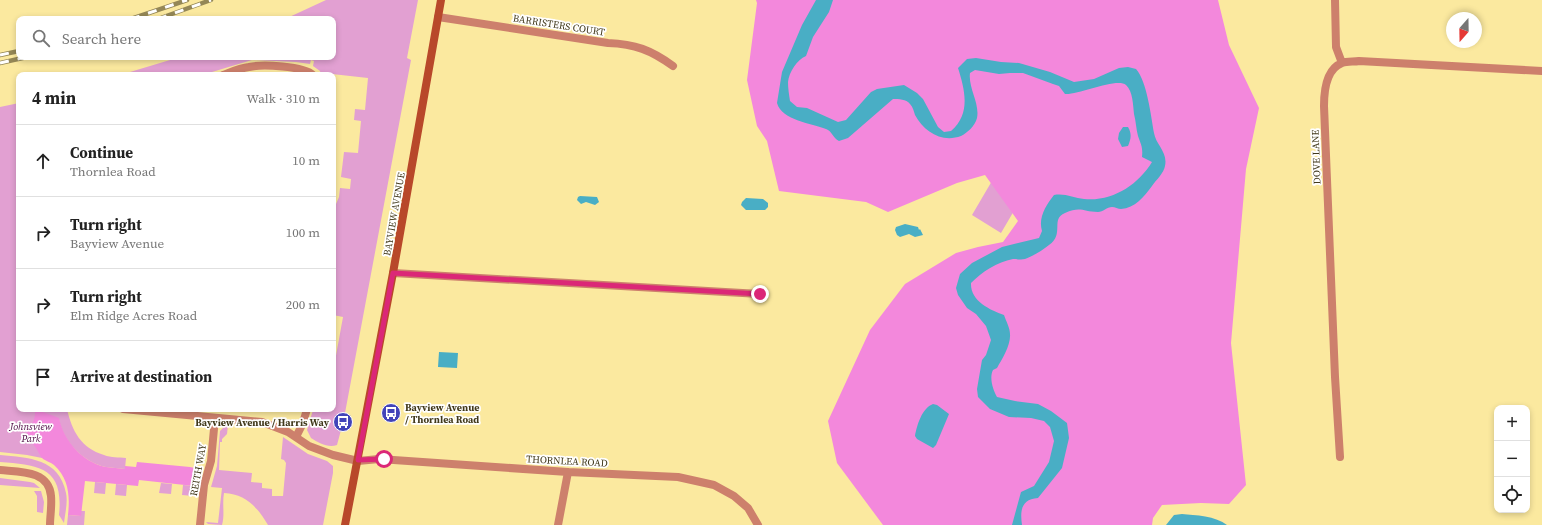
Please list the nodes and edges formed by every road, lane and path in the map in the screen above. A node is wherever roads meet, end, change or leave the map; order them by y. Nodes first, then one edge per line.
1 (441, 0) edge
2 (1335, 0) edge
3 (438, 17) junction
4 (1342, 63) junction
5 (673, 66) dead end
6 (1542, 71) edge
7 (232, 72) edge
8 (309, 72) edge
9 (393, 273) junction
10 (760, 294) dead end
11 (154, 412) edge
12 (306, 412) edge
13 (215, 418) junction
14 (296, 437) junction
15 (1340, 457) dead end
16 (358, 460) junction
17 (0, 470) edge
18 (568, 472) junction
19 (50, 525) edge
20 (200, 525) edge
21 (345, 525) edge
22 (558, 525) edge
23 (758, 525) edge

1 - 3 main road, BAYVIEW AVENUE
2 - 4 street
3 - 5 street, BARRISTERS COURT
3 - 9 main road, BAYVIEW AVENUE
4 - 6 street
4 - 15 street, DOVE LANE
7 - 8 street
9 - 10 street
9 - 16 main road, BAYVIEW AVENUE
11 - 13 street, THORNLEA ROAD
12 - 14 street
13 - 14 street, THORNLEA ROAD
13 - 20 street, REITH WAY
14 - 16 street, THORNLEA ROAD
16 - 18 street, THORNLEA ROAD
16 - 21 main road, BAYVIEW AVENUE
17 - 19 street
18 - 22 street
18 - 23 street, THORNLEA ROAD

